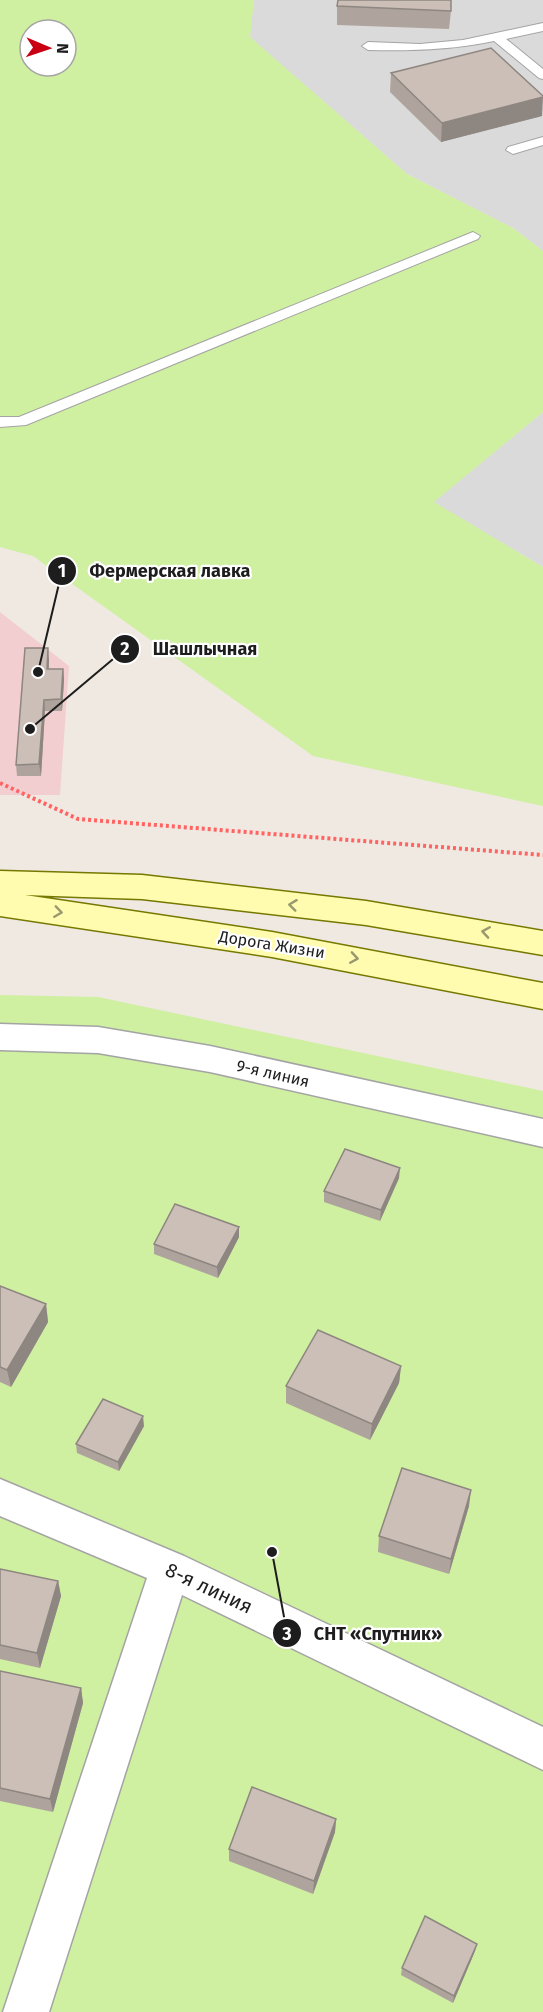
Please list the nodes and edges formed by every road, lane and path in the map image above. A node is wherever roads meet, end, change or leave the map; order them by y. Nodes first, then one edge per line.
1 (543, 27) edge
2 (498, 38) junction
3 (368, 46) dead end
4 (543, 75) edge
5 (543, 141) edge
6 (513, 150) dead end
7 (473, 236) dead end
8 (0, 422) edge
9 (0, 783) edge
10 (543, 855) edge
11 (0, 883) edge
12 (0, 904) edge
13 (543, 943) edge
14 (543, 996) edge
15 (0, 1037) edge
16 (543, 1133) edge
17 (0, 1497) edge
18 (170, 1569) junction
19 (543, 1749) edge
20 (26, 2012) edge

1 - 2 lane
2 - 3 lane
2 - 4 lane
5 - 6 lane
7 - 8 lane
9 - 10 path
13 -> 11 main road
12 -> 14 main road, Дорога Жизни
15 - 16 street, 9-я линия
17 - 18 street, 8-я линия
18 - 19 street, 8-я линия
18 - 20 street

